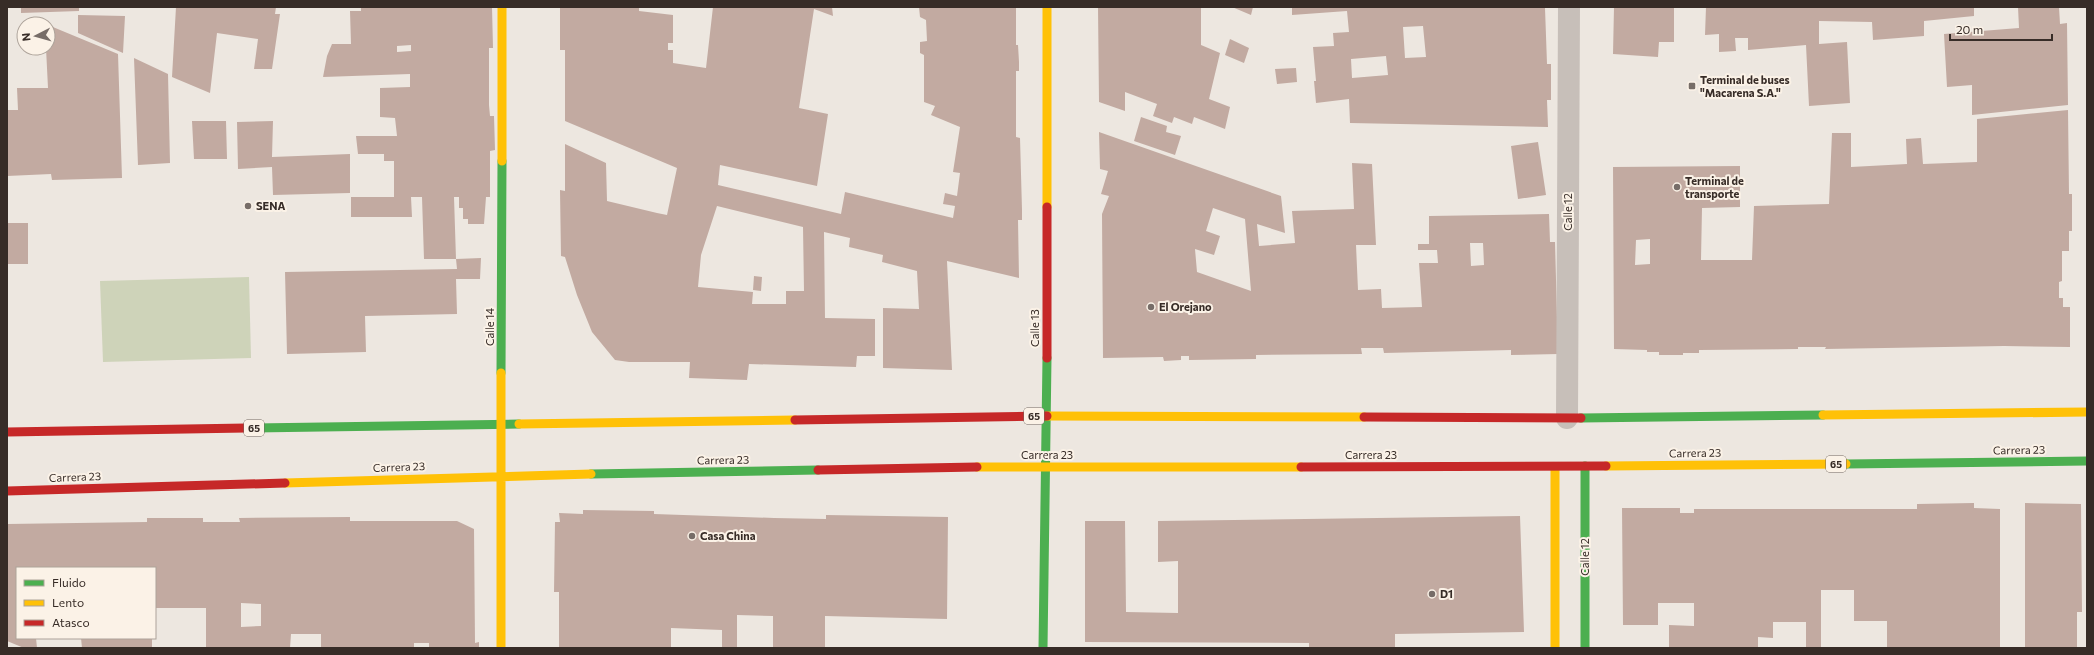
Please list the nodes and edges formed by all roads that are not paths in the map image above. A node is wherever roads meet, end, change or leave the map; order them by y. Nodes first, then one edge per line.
1 (502, 7) edge
2 (1047, 7) edge
3 (1569, 7) edge
4 (2087, 412) edge
5 (1047, 416) junction
6 (1567, 418) junction
7 (502, 424) junction
8 (7, 432) edge
9 (2087, 461) edge
10 (1045, 466) junction
11 (1585, 466) junction
12 (1555, 467) junction
13 (502, 476) junction
14 (7, 491) edge
15 (501, 648) edge
16 (1044, 648) edge
17 (1555, 648) edge
18 (1585, 648) edge

1 - 7 main road, Calle 14
2 - 5 main road, Calle 13
3 - 6 street, Calle 12
4 - 6 main road, 65
5 - 6 main road, 65
5 - 7 main road, 65
5 - 10 main road, Calle 13
7 - 8 main road, 65
7 - 13 main road, Calle 14
9 - 11 main road, Carrera 23 / 65
10 - 12 main road, Carrera 23 / 65
10 - 13 main road, Carrera 23 / 65
10 - 16 main road, Calle 13
11 - 12 main road, Carrera 23 / 65
11 - 18 main road, Calle 12
12 - 17 main road
13 - 14 main road, Carrera 23 / 65
13 - 15 main road, Calle 14

